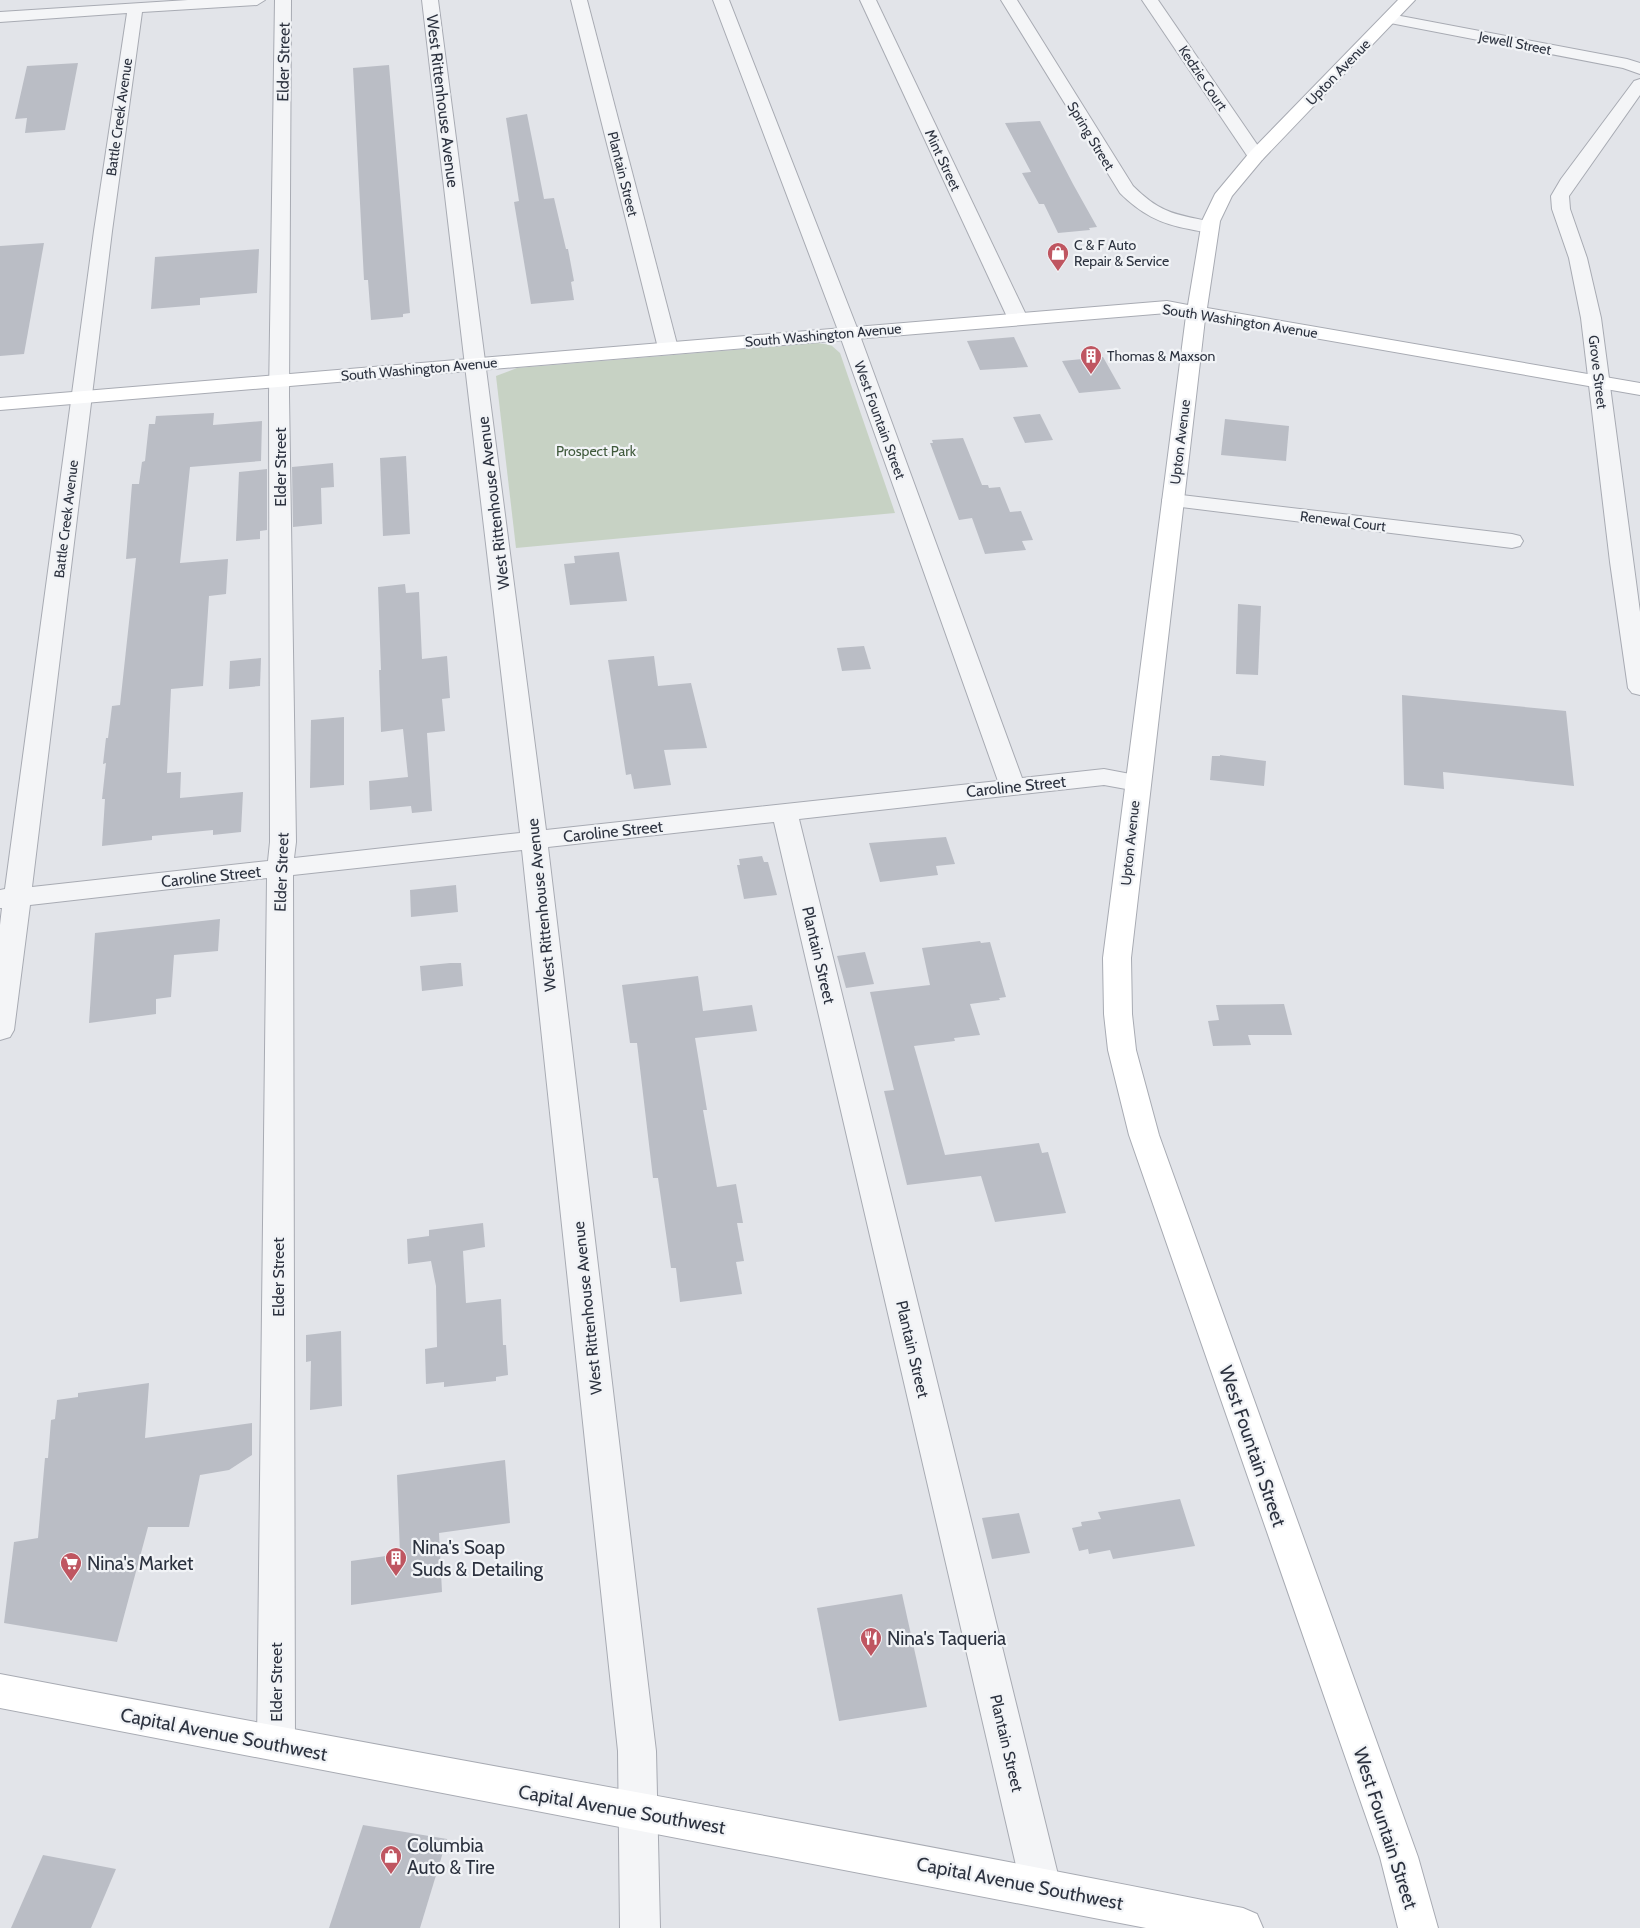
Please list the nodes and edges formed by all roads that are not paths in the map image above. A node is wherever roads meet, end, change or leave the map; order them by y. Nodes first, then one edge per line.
1 (257, 0) edge
2 (283, 0) edge
3 (430, 0) edge
4 (579, 0) edge
5 (721, 0) edge
6 (868, 0) edge
7 (1009, 0) edge
8 (1150, 0) edge
9 (1408, 0) edge
10 (83, 6) edge
11 (135, 8) junction
12 (0, 17) edge
13 (1390, 19) junction
14 (1640, 70) edge
15 (1640, 84) edge
16 (1256, 156) junction
17 (1210, 227) junction
18 (1197, 312) junction
19 (1018, 319) junction
20 (848, 333) junction
21 (668, 348) junction
22 (476, 364) junction
23 (279, 381) junction
24 (1600, 382) junction
25 (1640, 389) edge
26 (82, 398) junction
27 (0, 404) edge
28 (1173, 500) junction
29 (1512, 541) dead end
30 (1640, 688) edge
31 (1137, 783) junction
32 (1012, 786) junction
33 (785, 812) junction
34 (534, 840) junction
35 (280, 868) junction
36 (8, 898) edge
37 (1117, 958) joint
38 (0, 1030) edge
39 (0, 1690) edge
40 (276, 1743) junction
41 (637, 1812) junction
42 (1041, 1886) junction
43 (640, 1928) edge
44 (1243, 1928) edge
45 (1418, 1928) edge

1 - 11 street
2 - 23 street, Elder Street
3 - 22 street, West Rittenhouse Avenue
4 - 21 street, Plantain Street
5 - 20 street, West Fountain Street
6 - 19 street, Mint Street
7 - 17 street, Spring Street
8 - 16 street, Kedzie Court
9 - 13 street, Upton Avenue
10 - 11 street
10 - 12 street
11 - 26 street, Battle Creek Avenue
13 - 14 street, Jewell Street
13 - 16 street, Upton Avenue
15 - 24 street, Grove Street
16 - 17 street, Upton Avenue
17 - 18 street, Upton Avenue
18 - 19 street, South Washington Avenue
18 - 24 street, South Washington Avenue
18 - 28 street, Upton Avenue
19 - 20 street, South Washington Avenue
20 - 21 street, South Washington Avenue
20 - 32 street, West Fountain Street
21 - 22 street, South Washington Avenue
22 - 23 street, South Washington Avenue
22 - 34 street, West Rittenhouse Avenue
23 - 26 street, South Washington Avenue
23 - 35 street, Elder Street
24 - 25 street, South Washington Avenue
24 - 30 street, Grove Street
26 - 27 street, South Washington Avenue
26 - 36 street, Battle Creek Avenue
28 - 29 street, Renewal Court
28 - 31 street, Upton Avenue
31 - 32 street, Caroline Street
31 - 37 street, Upton Avenue
32 - 33 street, Caroline Street
33 - 34 street, Caroline Street
33 - 42 street, Plantain Street
34 - 35 street, Caroline Street
34 - 41 street, West Rittenhouse Avenue
35 - 36 street, Caroline Street
35 - 40 street, Elder Street
36 - 38 street, Battle Creek Avenue
37 - 45 street, West Fountain Street
39 - 40 street, Capital Avenue Southwest
40 - 41 street, Capital Avenue Southwest
41 - 42 street, Capital Avenue Southwest
41 - 43 street, West Rittenhouse Avenue
42 - 44 street, Capital Avenue Southwest

